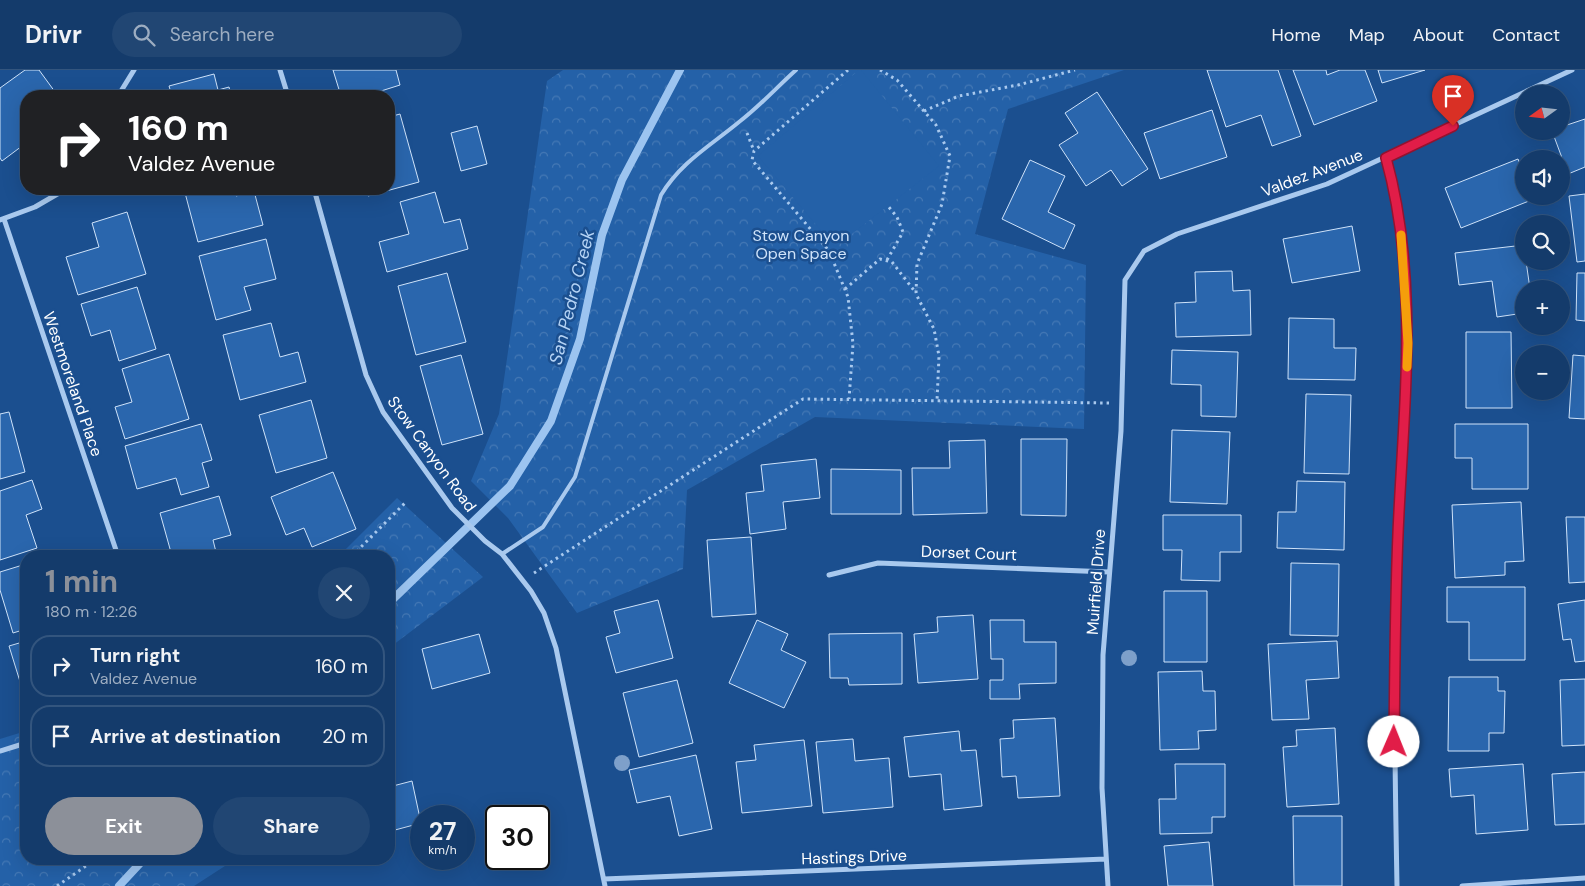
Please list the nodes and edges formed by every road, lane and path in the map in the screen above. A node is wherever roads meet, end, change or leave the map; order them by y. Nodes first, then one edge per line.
1 (134, 70) edge
2 (280, 70) edge
3 (796, 70) edge
4 (848, 70) edge
5 (880, 70) edge
6 (1075, 70) edge
7 (1572, 70) edge
8 (122, 90) edge
9 (286, 90) edge
10 (924, 111) junction
11 (741, 121) junction
12 (754, 151) junction
13 (1386, 158) junction
14 (55, 195) edge
15 (316, 195) edge
16 (888, 206) dead end
17 (2, 220) edge
18 (887, 260) junction
19 (1125, 280) joint
20 (845, 289) junction
21 (916, 294) junction
22 (849, 400) junction
23 (937, 401) junction
24 (1122, 403) junction
25 (406, 501) dead end
26 (116, 550) edge
27 (358, 550) edge
28 (502, 554) junction
29 (1109, 572) junction
30 (829, 575) dead end
31 (523, 580) junction
32 (20, 745) edge
33 (0, 751) edge
34 (1106, 859) junction
35 (87, 865) edge
36 (1585, 878) edge
37 (604, 879) junction
38 (57, 886) edge
39 (605, 886) edge
40 (1108, 886) edge
41 (1397, 886) edge
42 (1462, 886) edge

1 - 8 street
2 - 9 street
3 - 11 lane
4 - 12 path
5 - 10 path
6 - 10 path
7 - 13 street, Valdez Avenue
10 - 21 path
11 - 12 path
11 - 28 lane
12 - 20 path
13 - 19 street, Valdez Avenue
13 - 41 street
14 - 17 street
15 - 28 street, Stow Canyon Road
16 - 18 path
17 - 26 street, Westmoreland Place
18 - 20 path
18 - 21 path
19 - 24 street, Muirfield Drive
20 - 22 path
21 - 23 path
22 - 23 path
22 - 31 path
23 - 24 path
24 - 29 street, Muirfield Drive
25 - 27 path
28 - 31 street, Stow Canyon Road
29 - 30 street, Dorset Court
29 - 34 street, Muirfield Drive
31 - 37 street, Stow Canyon Road
32 - 33 street
34 - 37 street, Hastings Drive
34 - 40 street, Muirfield Drive
35 - 38 path
36 - 42 street
37 - 39 street, Stow Canyon Road

